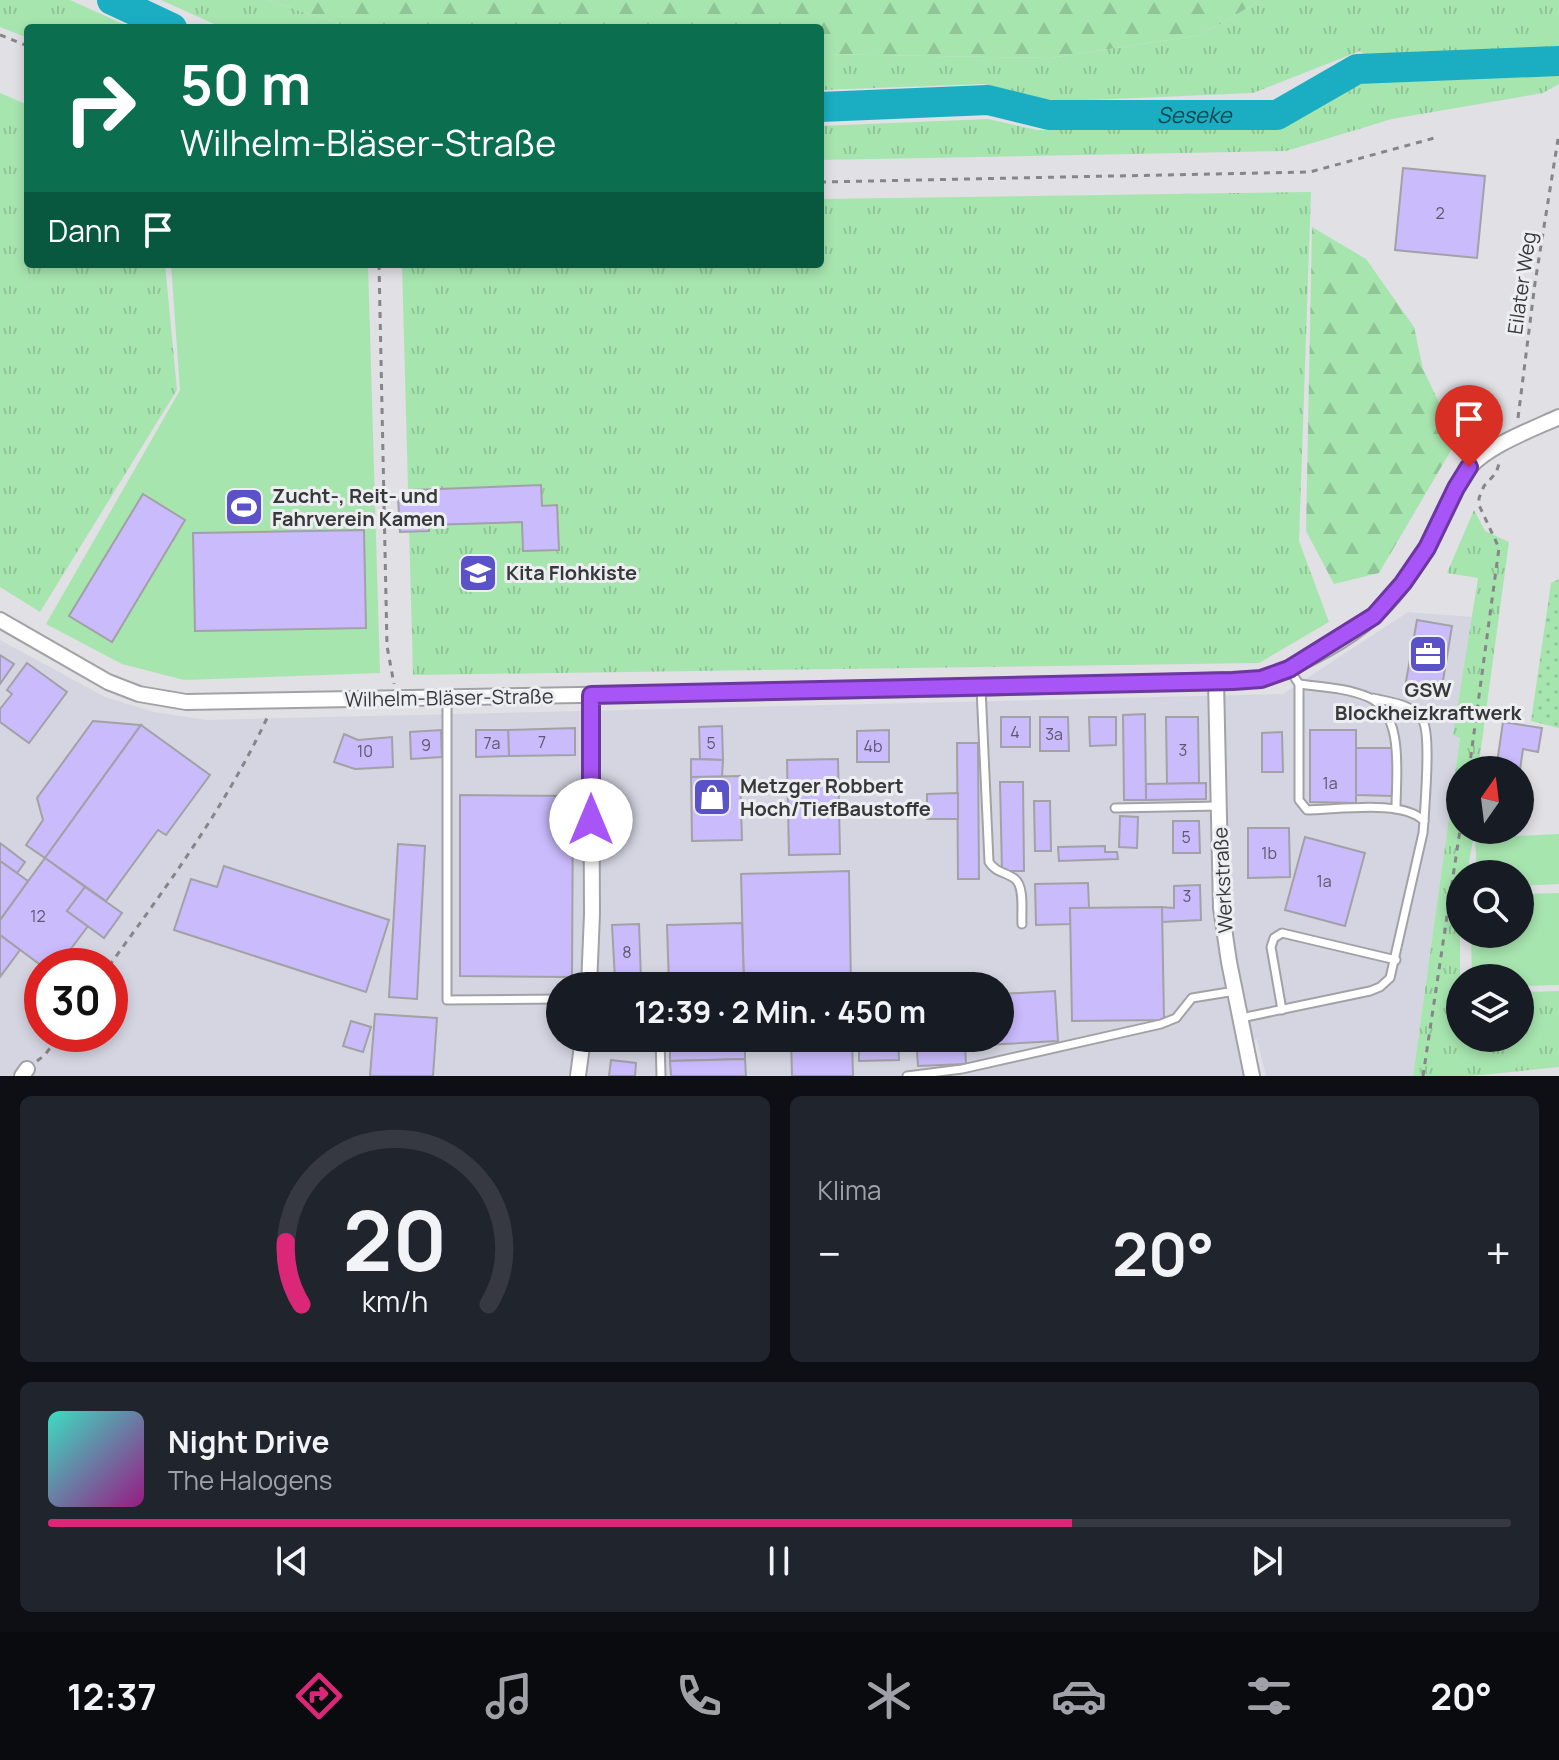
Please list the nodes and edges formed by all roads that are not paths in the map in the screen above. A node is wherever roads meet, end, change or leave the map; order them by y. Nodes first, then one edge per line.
1 (1559, 417) edge
2 (0, 620) edge
3 (1289, 669) junction
4 (1216, 681) junction
5 (1299, 684) junction
6 (981, 688) junction
7 (591, 695) junction
8 (447, 698) junction
9 (1371, 698) junction
10 (1220, 806) junction
11 (1115, 808) dead end
12 (1396, 808) junction
13 (1424, 821) junction
14 (1022, 924) dead end
15 (1396, 960) junction
16 (590, 972) edge
17 (1235, 991) junction
18 (546, 999) edge
19 (1282, 1010) junction
20 (1241, 1018) junction
21 (581, 1052) edge
22 (660, 1052) edge
23 (578, 1076) edge
24 (661, 1076) edge
25 (907, 1076) edge
26 (1252, 1076) edge

1 - 3 street, Wilhelm-Bläser-Straße
2 - 8 street, Wilhelm-Bläser-Straße
3 - 4 street, Wilhelm-Bläser-Straße
3 - 5 lane
4 - 6 street, Wilhelm-Bläser-Straße
4 - 10 street, Werkstraße
5 - 9 lane
5 - 12 lane
6 - 7 street, Wilhelm-Bläser-Straße
6 - 14 lane
7 - 8 street, Wilhelm-Bläser-Straße
7 - 16 street
8 - 18 lane
9 - 12 lane
9 - 13 lane
10 - 11 lane
10 - 17 street, Werkstraße
12 - 13 lane
13 - 15 lane
15 - 19 lane
15 - 19 lane
17 - 20 street, Werkstraße
17 - 25 lane
19 - 20 lane
20 - 26 street, Werkstraße
21 - 23 street
22 - 24 lane

